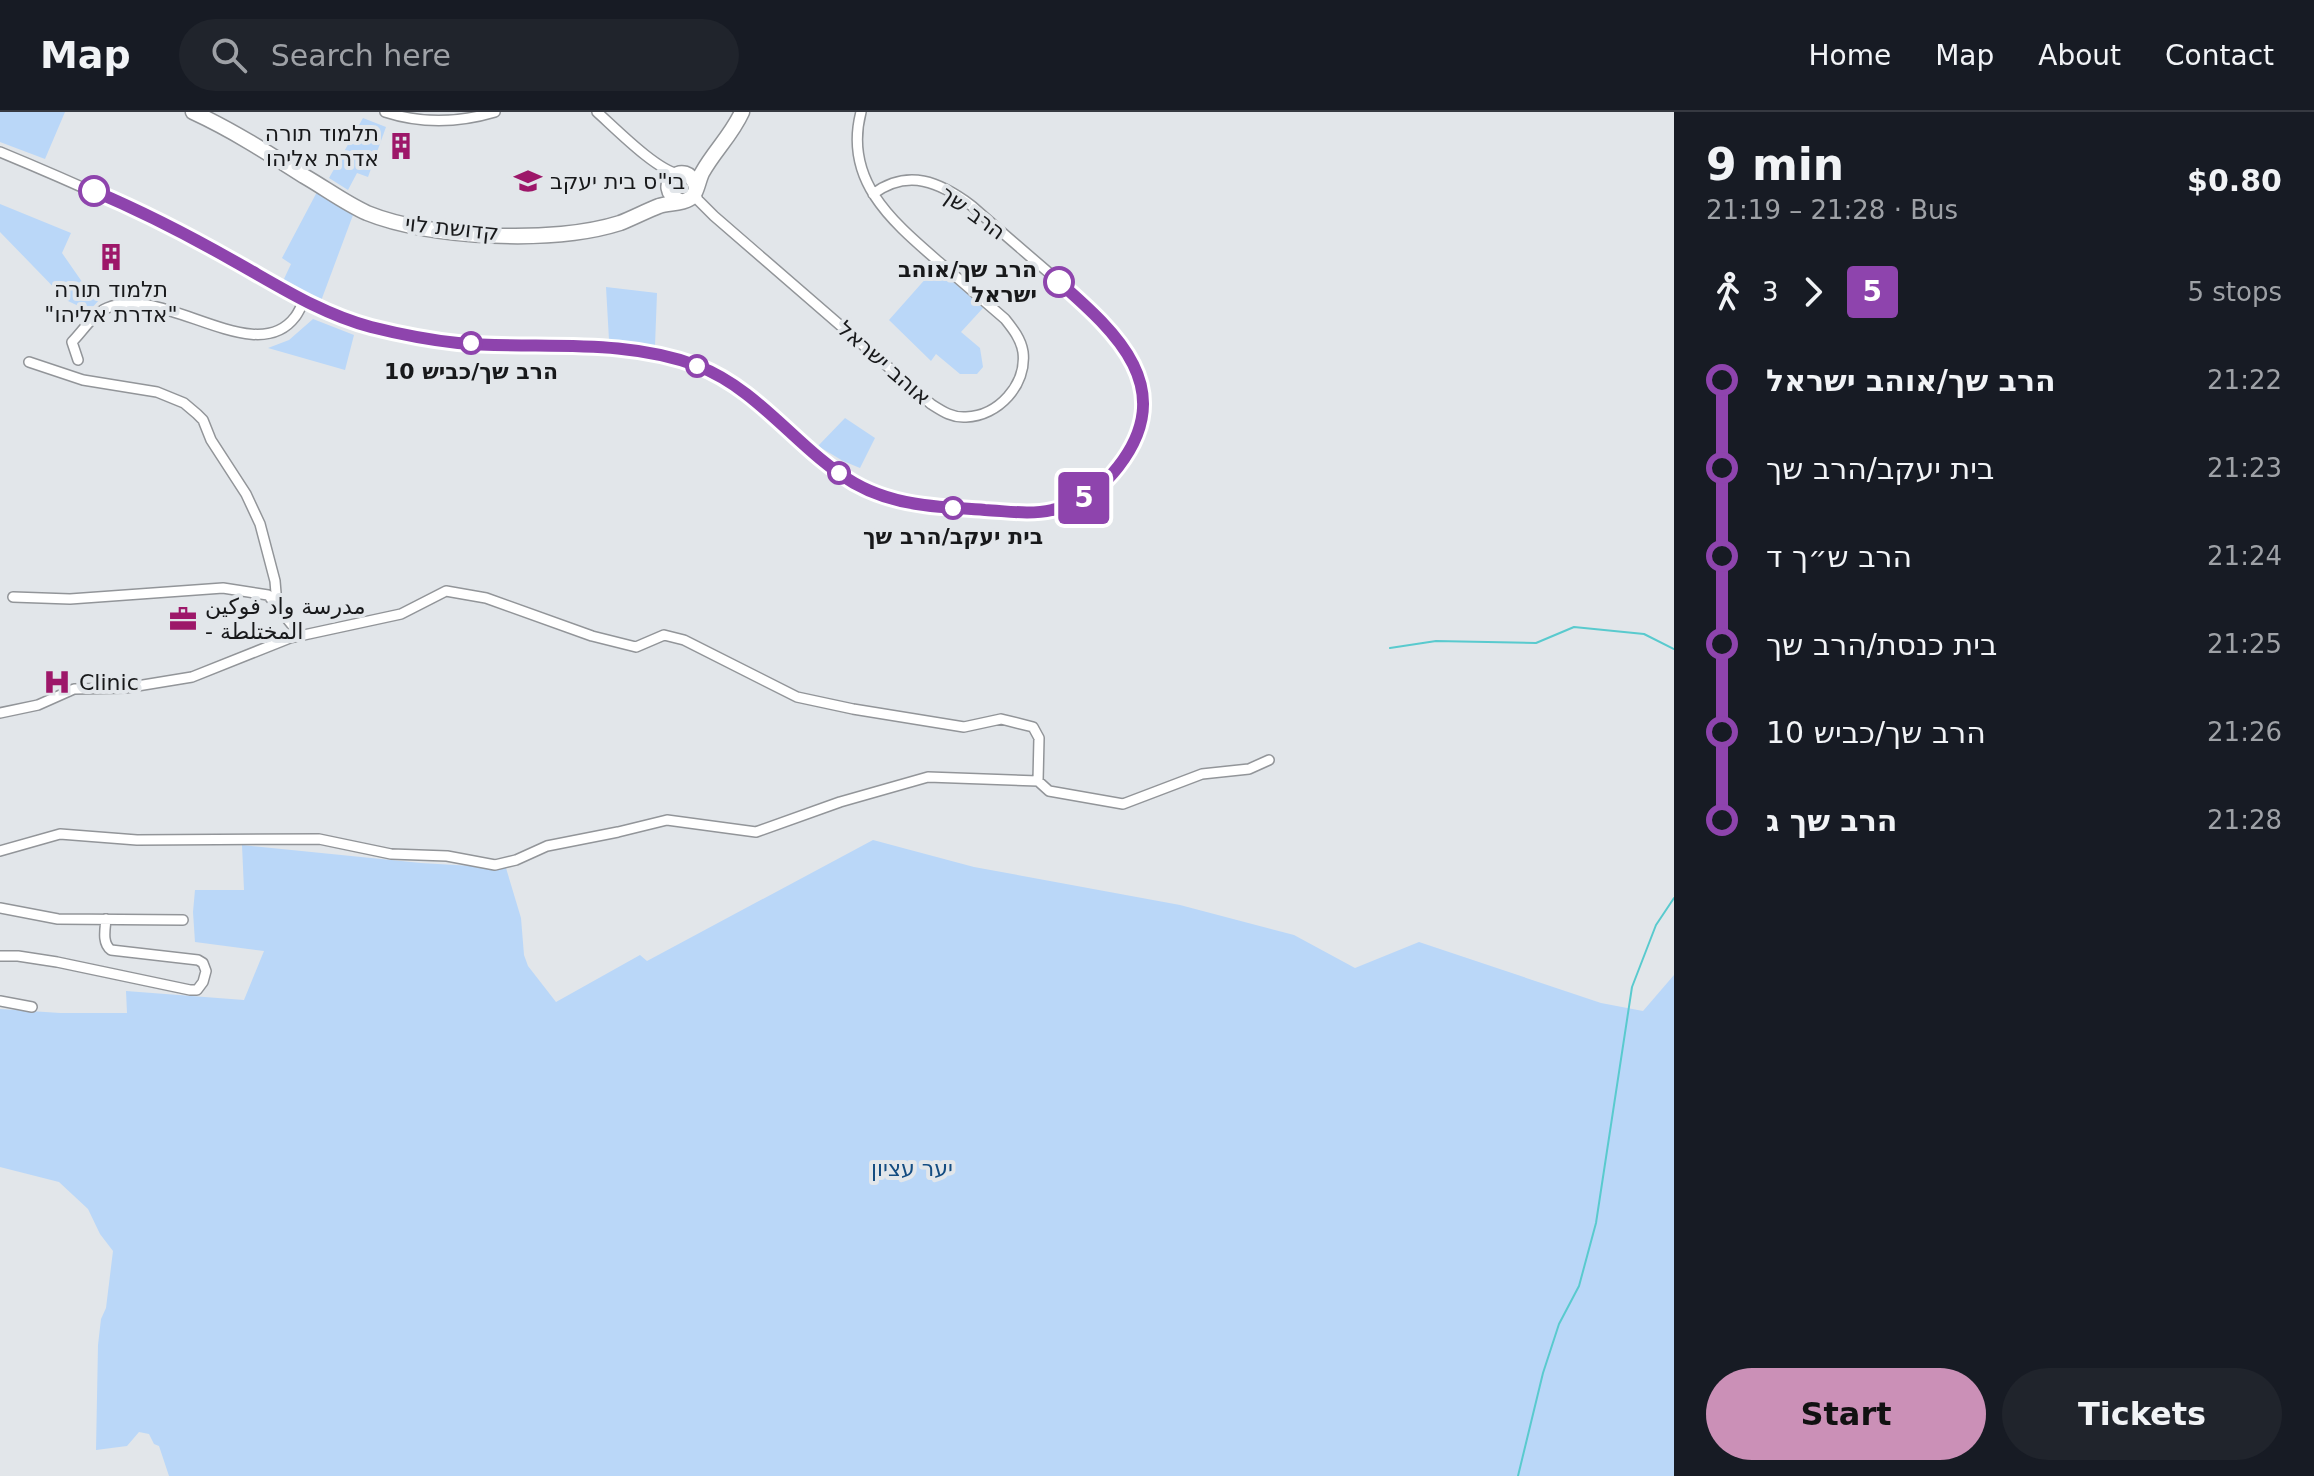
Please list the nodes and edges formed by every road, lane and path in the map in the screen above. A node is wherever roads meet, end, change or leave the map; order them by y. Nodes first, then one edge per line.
1 (193, 112) edge
2 (385, 112) edge
3 (495, 112) edge
4 (597, 112) edge
5 (742, 112) edge
6 (861, 112) edge
7 (0, 152) edge
8 (713, 159) junction
9 (656, 163) junction
10 (682, 174) junction
11 (668, 187) junction
12 (873, 194) junction
13 (689, 195) junction
14 (641, 213) junction
15 (304, 301) junction
16 (78, 360) dead end
17 (29, 362) dead end
18 (13, 597) dead end
19 (272, 599) junction
20 (300, 635) junction
21 (0, 713) edge
22 (1269, 760) dead end
23 (1038, 781) junction
24 (0, 851) edge
25 (0, 908) edge
26 (106, 919) junction
27 (183, 920) dead end
28 (0, 956) edge
29 (0, 1001) edge
30 (32, 1007) dead end

1 - 14 street, קדושת לוי
2 - 3 street
4 - 9 street
5 - 8 street
6 - 12 street, אוהב ישראל
7 - 15 street, הרב שך
8 - 10 street
8 - 13 street
9 - 10 street
9 - 11 street
10 - 11 street
10 - 13 street
11 - 13 street
11 - 14 street, קדושת לוי
12 - 13 street, אוהב ישראל
12 - 15 street, הרב שך
13 - 14 street, קדושת לוי
15 - 16 street
17 - 19 street
18 - 19 street
19 - 20 street
20 - 21 street
20 - 23 street
22 - 23 street
23 - 24 street
25 - 26 street
26 - 27 street
26 - 28 street
29 - 30 street

